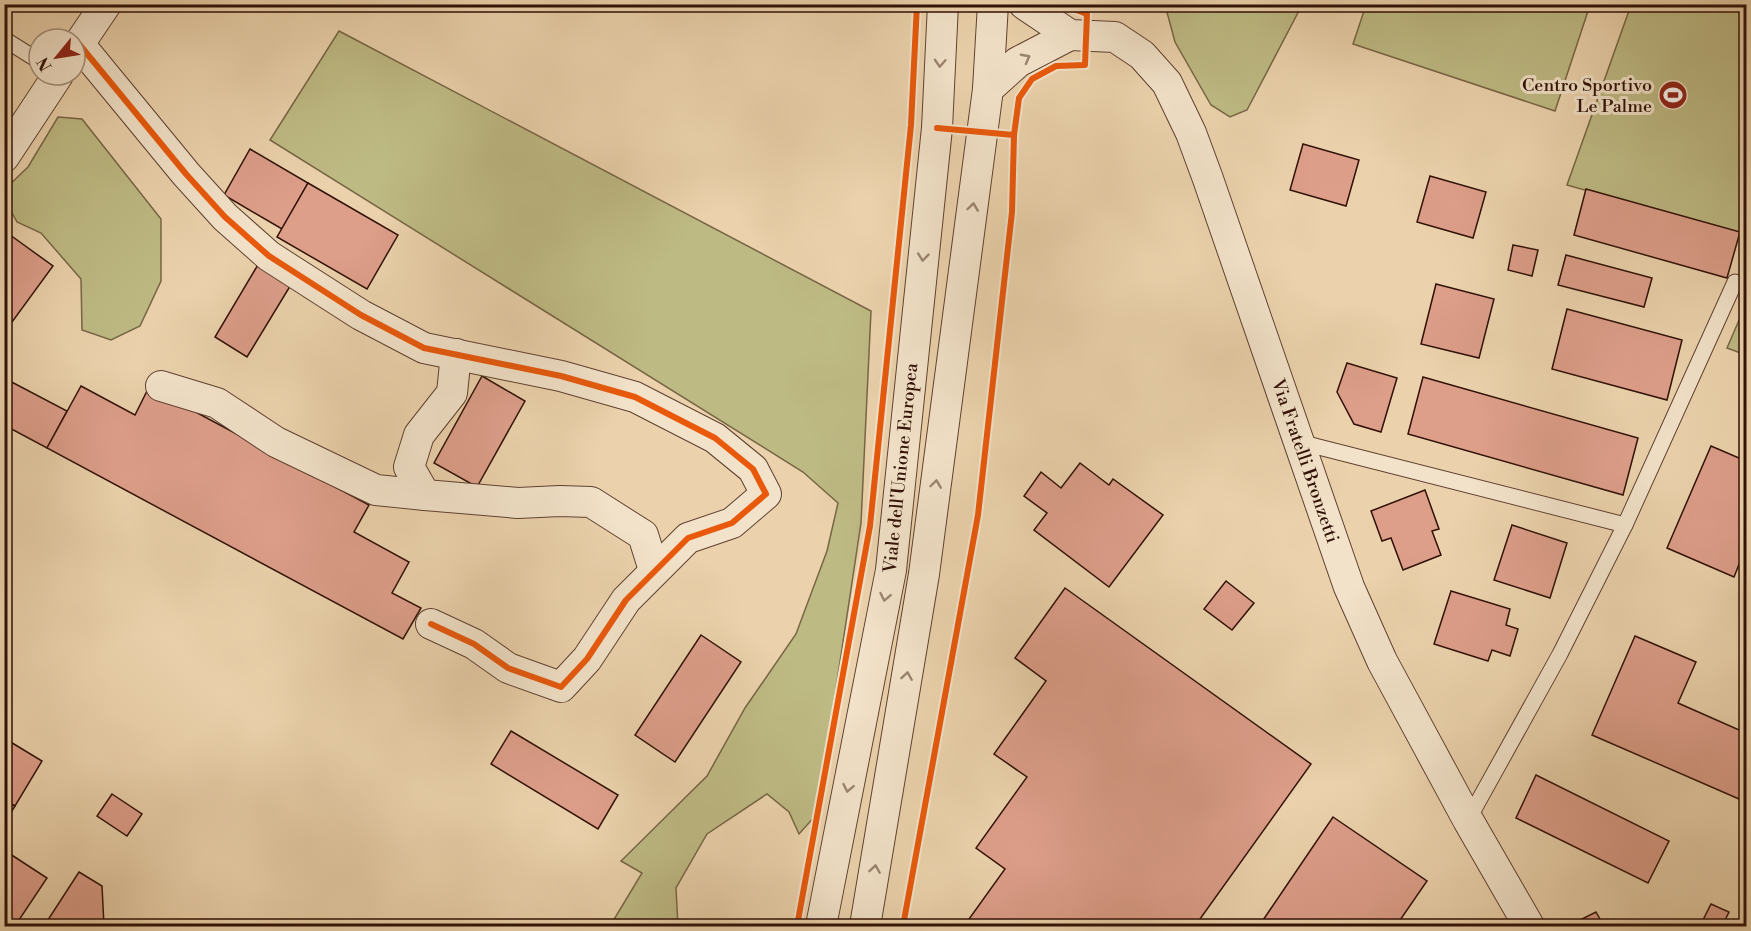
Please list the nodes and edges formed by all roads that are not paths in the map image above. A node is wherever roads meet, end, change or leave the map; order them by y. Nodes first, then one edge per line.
1 (106, 4) edge
2 (943, 4) edge
3 (993, 4) edge
4 (1024, 4) edge
5 (87, 32) edge
6 (1070, 35) junction
7 (4, 39) edge
8 (27, 53) edge
9 (87, 59) edge
10 (50, 87) edge
11 (988, 89) junction
12 (4, 157) edge
13 (1735, 282) dead end
14 (456, 354) junction
15 (161, 386) dead end
16 (1299, 442) junction
17 (425, 495) junction
18 (1625, 525) junction
19 (654, 570) junction
20 (431, 624) dead end
21 (1468, 820) junction
22 (821, 927) edge
23 (865, 927) edge
24 (1529, 927) edge

1 - 5 street
2 -> 22 street, Viale dell'Unione Europea
3 - 11 street, Viale dell'Unione Europea
4 - 6 street
11 -> 6 street, Via Fratelli Bronzetti
6 - 16 street, Via Fratelli Bronzetti
7 - 8 lane
9 - 14 street
10 - 12 street
23 -> 11 street, Viale dell'Unione Europea
13 - 18 lane
14 - 17 street
14 - 19 street
15 - 17 street
16 - 18 lane
16 - 21 street, Via Fratelli Bronzetti
17 - 19 street
18 - 21 lane
19 - 20 street
21 - 24 street, Via Fratelli Bronzetti

